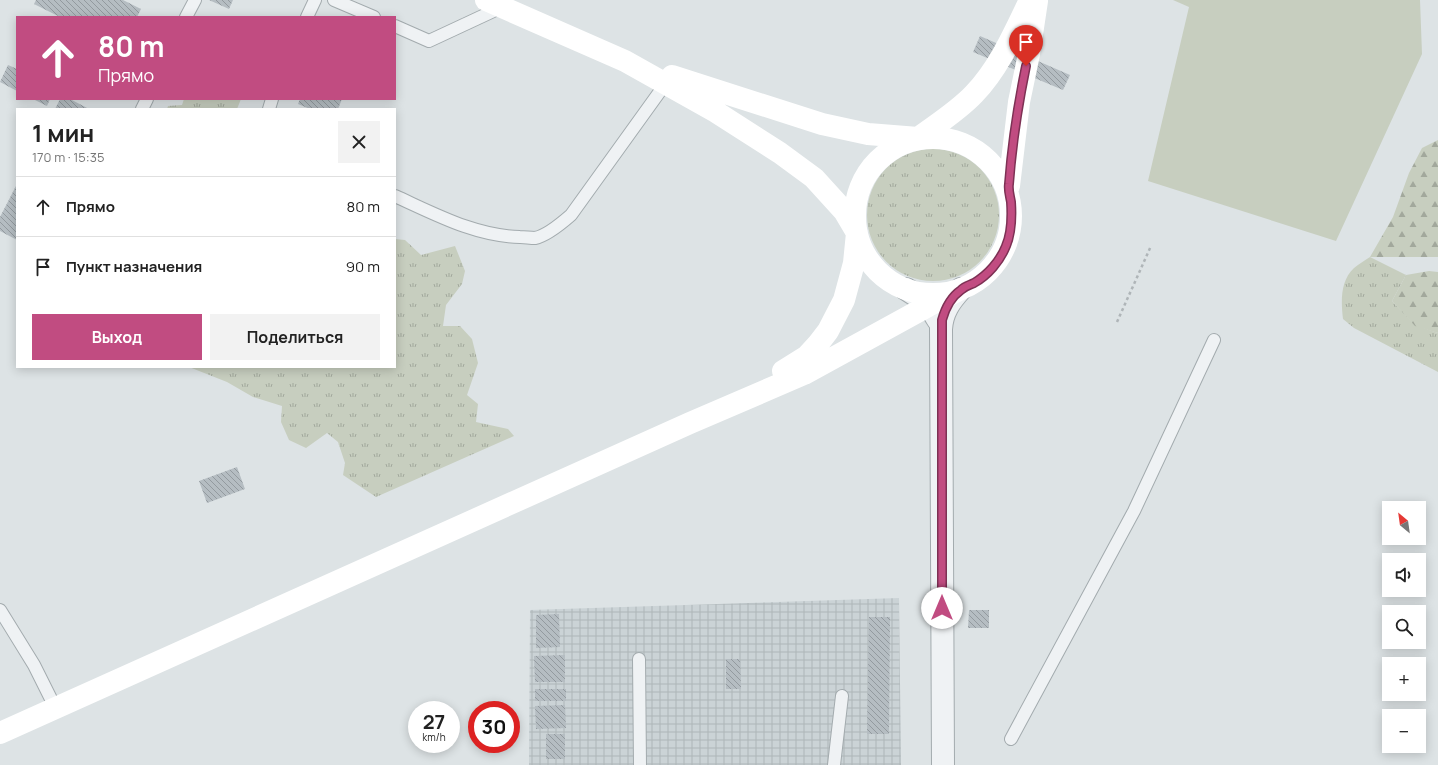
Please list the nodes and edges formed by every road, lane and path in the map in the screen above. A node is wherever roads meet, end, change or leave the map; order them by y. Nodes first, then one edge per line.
1 (195, 0) edge
2 (315, 0) edge
3 (334, 0) edge
4 (1030, 0) edge
5 (1037, 0) edge
6 (494, 4) edge
7 (187, 16) edge
8 (307, 16) edge
9 (372, 16) edge
10 (396, 26) edge
11 (625, 61) junction
12 (666, 83) junction
13 (918, 138) junction
14 (1009, 186) junction
15 (396, 196) edge
16 (856, 233) junction
17 (1151, 246) dead end
18 (906, 289) junction
19 (961, 289) junction
20 (928, 306) junction
21 (1117, 322) dead end
22 (941, 329) junction
23 (1214, 340) dead end
24 (690, 423) junction
25 (0, 610) edge
26 (639, 659) dead end
27 (842, 696) dead end
28 (56, 709) junction
29 (0, 733) edge
30 (1011, 739) dead end
31 (640, 765) edge
32 (834, 765) edge
33 (943, 765) edge

1 - 7 lane
2 - 8 lane
3 - 9 lane
4 - 13 street
5 - 14 street
6 - 10 lane
6 - 11 street
11 - 12 street
11 - 13 street
12 - 15 lane
12 - 16 street
13 - 14 street
13 - 16 street
14 - 19 street
16 - 18 street
16 - 24 street
17 - 21 path
18 - 19 street
18 - 20 street
19 - 20 street
19 - 22 street
20 - 22 street
20 - 24 street
22 - 33 street
23 - 30 lane
24 - 28 street
25 - 28 lane
26 - 31 lane
27 - 32 lane
28 - 29 street

